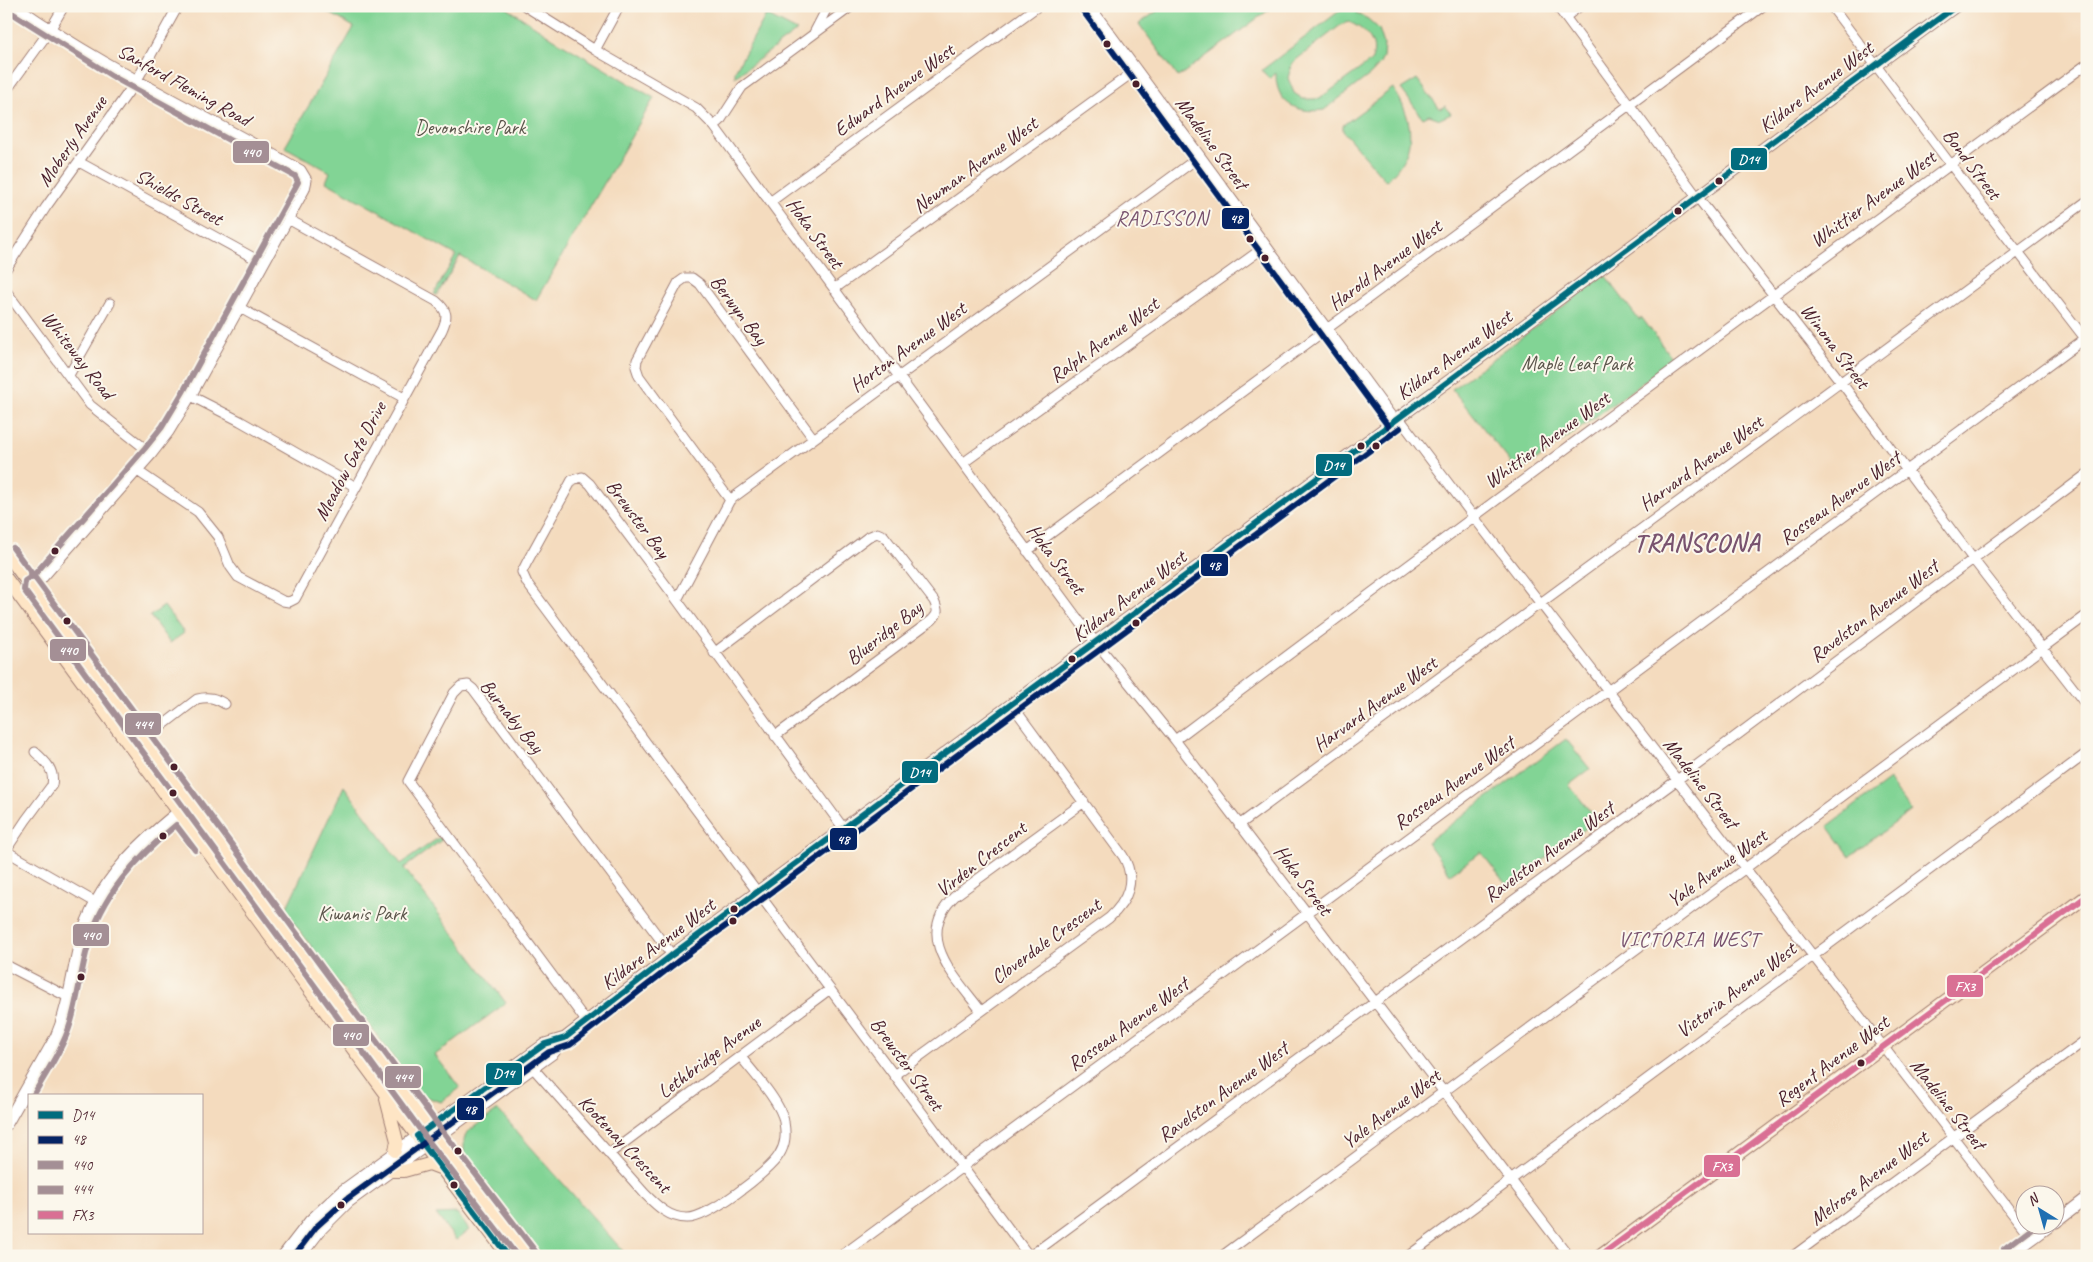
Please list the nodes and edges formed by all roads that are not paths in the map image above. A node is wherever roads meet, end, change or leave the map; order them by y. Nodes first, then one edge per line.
1 (17, 6) edge
2 (64, 6) edge
3 (178, 6) edge
4 (525, 6) edge
5 (619, 6) edge
6 (828, 6) edge
7 (852, 6) edge
8 (1038, 6) edge
9 (1090, 6) edge
10 (1557, 6) edge
11 (1580, 6) edge
12 (1764, 6) edge
13 (1831, 6) edge
14 (1956, 6) edge
15 (1565, 17) junction
16 (50, 30) junction
17 (813, 35) junction
18 (595, 50) junction
19 (2087, 64) edge
20 (1875, 66) junction
21 (1136, 70) junction
22 (137, 80) junction
23 (6, 92) edge
24 (1628, 105) junction
25 (714, 126) junction
26 (1199, 157) junction
27 (79, 162) junction
28 (1950, 165) junction
29 (1698, 198) junction
30 (2087, 201) edge
31 (770, 202) junction
32 (288, 219) junction
33 (1266, 246) junction
34 (2018, 252) junction
35 (263, 263) junction
36 (6, 270) edge
37 (834, 289) junction
38 (6, 291) edge
39 (1774, 295) junction
40 (110, 303) dead end
41 (240, 308) junction
42 (1328, 329) junction
43 (2086, 339) edge
44 (68, 375) junction
45 (899, 376) junction
46 (1841, 382) junction
47 (191, 396) junction
48 (404, 398) junction
49 (1397, 420) junction
50 (813, 438) junction
51 (152, 454) junction
52 (963, 463) junction
53 (136, 470) junction
54 (1907, 471) junction
55 (2087, 474) edge
56 (356, 487) junction
57 (730, 500) junction
58 (1473, 516) junction
59 (1027, 551) junction
60 (6, 553) edge
61 (1973, 559) junction
62 (6, 578) edge
63 (32, 587) junction
64 (19, 596) junction
65 (677, 600) junction
66 (1541, 603) junction
67 (2087, 615) edge
68 (1097, 642) junction
69 (2043, 649) junction
70 (714, 653) junction
71 (1608, 691) junction
72 (225, 704) dead end
73 (1012, 704) junction
74 (2087, 706) edge
75 (776, 736) junction
76 (144, 739) junction
77 (1175, 740) junction
78 (132, 749) junction
79 (35, 752) dead end
80 (2087, 753) edge
81 (1677, 780) junction
82 (191, 802) junction
83 (1084, 802) junction
84 (178, 812) junction
85 (1239, 825) junction
86 (844, 829) junction
87 (6, 850) edge
88 (1745, 868) junction
89 (758, 893) junction
90 (2087, 896) edge
91 (95, 902) junction
92 (1307, 914) junction
93 (672, 955) junction
94 (1811, 956) junction
95 (6, 965) edge
96 (830, 989) junction
97 (68, 997) junction
98 (1375, 1002) junction
99 (981, 1011) junction
100 (586, 1021) junction
101 (565, 1038) junction
102 (2087, 1039) edge
103 (1882, 1047) junction
104 (740, 1056) junction
105 (533, 1068) junction
106 (894, 1075) junction
107 (1444, 1091) junction
108 (384, 1092) junction
109 (6, 1125) edge
110 (434, 1132) junction
111 (417, 1136) junction
112 (1952, 1137) junction
113 (425, 1146) junction
114 (395, 1151) junction
115 (609, 1154) junction
116 (961, 1167) junction
117 (442, 1169) junction
118 (390, 1171) junction
119 (1511, 1179) junction
120 (2087, 1198) edge
121 (2066, 1214) edge
122 (2039, 1234) edge
123 (2032, 1239) junction
124 (283, 1256) edge
125 (300, 1256) edge
126 (508, 1256) edge
127 (528, 1256) edge
128 (841, 1256) edge
129 (1030, 1256) edge
130 (1222, 1256) edge
131 (1408, 1256) edge
132 (1569, 1256) edge
133 (1600, 1256) edge
134 (1793, 1256) edge
135 (2009, 1256) edge

1 - 16 street, Sanford Fleming Road
2 - 16 street
3 - 22 street, Moberly Avenue
4 - 18 street, Hoka Street
5 - 18 street
6 - 17 street
7 - 17 street
8 - 31 street, Edward Avenue West
9 - 21 street, Madeline Street
10 - 15 street, Winona Street
11 - 15 street
12 - 24 street, Harold Avenue West
13 - 20 street, Bond Street
14 - 20 street, Kildare Avenue West
15 - 24 street, Winona Street
16 - 22 street, Sanford Fleming Road
16 - 23 street
17 - 25 street
18 - 25 street, Hoka Street
19 - 28 street, Whittier Avenue West
20 - 28 street, Bond Street
20 - 29 street, Kildare Avenue West
21 - 26 street, Madeline Street
21 - 37 street, Newman Avenue West
22 - 27 street, Moberly Avenue
22 - 32 street, Sanford Fleming Road
24 - 29 street, Winona Street
24 - 42 street, Harold Avenue West
25 - 31 street, Hoka Street
26 - 33 street, Madeline Street
26 - 45 street, Horton Avenue West
27 - 35 street, Shields Street
27 - 36 street, Moberly Avenue
28 - 34 street, Bond Street
28 - 39 street, Whittier Avenue West
29 - 39 street, Winona Street
29 - 49 street, Kildare Avenue West
30 - 34 street, Harvard Avenue West
31 - 37 street, Hoka Street
32 - 35 street, Sanford Fleming Road
32 - 48 street, Meadow Gate Drive
33 - 42 street, Madeline Street
33 - 52 street, Ralph Avenue West
34 - 43 street, Bond Street
34 - 46 street, Harvard Avenue West
35 - 41 street, Sanford Fleming Road
37 - 45 street, Hoka Street
38 - 44 street, Whiteway Road
39 - 46 street, Winona Street
39 - 58 street, Whittier Avenue West
40 - 44 street
41 - 47 street, Sanford Fleming Road
41 - 48 street
42 - 49 street, Madeline Street
42 - 59 street, Harold Avenue West
43 - 54 street, Rosseau Avenue West
44 - 51 street, Whiteway Road
45 - 50 street, Horton Avenue West
45 - 52 street, Hoka Street
46 - 54 street, Winona Street
46 - 66 street, Harvard Avenue West
47 - 51 street, Sanford Fleming Road
47 - 56 street
48 - 56 street, Meadow Gate Drive
49 - 58 street, Madeline Street
49 - 68 street, Kildare Avenue West
50 - 57 street, Horton Avenue West
50 - 57 street, Berwyn Bay
51 - 53 street, Sanford Fleming Road
52 - 59 street, Hoka Street
53 - 56 street, Meadow Gate Drive
53 - 63 street, Sanford Fleming Road
54 - 61 street, Winona Street
54 - 71 street, Rosseau Avenue West
55 - 61 street, Ravelston Avenue West
57 - 65 street, Horton Avenue West
58 - 66 street, Madeline Street
58 - 77 street, Whittier Avenue West
59 - 68 street, Hoka Street
60 - 63 main road
61 - 69 street, Winona Street
61 - 81 street, Ravelston Avenue West
62 - 64 main road
63 - 64 street, Sanford Fleming Road
63 - 76 main road
64 - 78 main road
65 - 70 street, Brewster Bay
65 - 89 street, Brewster Bay
66 - 71 street, Madeline Street
66 - 85 street, Harvard Avenue West
67 - 69 street, Yale Avenue West
68 - 73 street, Kildare Avenue West
68 - 77 street, Hoka Street
69 - 74 street, Winona Street
69 - 88 street, Yale Avenue West
70 - 75 street, Brewster Bay
70 - 75 street, Blueridge Bay
71 - 81 street, Madeline Street
71 - 92 street, Rosseau Avenue West
72 - 76 street
73 - 83 street, Cloverdale Crescent
73 - 86 street, Kildare Avenue West
75 - 86 street, Brewster Bay
76 - 78 street
76 - 82 main road
77 - 85 street, Hoka Street
78 - 84 main road
79 - 87 street
80 - 94 street, Victoria Avenue West
81 - 88 street, Madeline Street
81 - 98 street, Ravelston Avenue West
82 - 84 street
82 - 110 main road
83 - 99 street, Virden Crescent
83 - 99 street, Cloverdale Crescent
84 - 91 street
84 - 108 main road
85 - 92 street, Hoka Street
86 - 89 street, Kildare Avenue West
87 - 91 street
88 - 94 street, Madeline Street
88 - 107 street, Yale Avenue West
89 - 93 street, Kildare Avenue West
89 - 96 street, Brewster Street
90 - 103 main road, Regent Avenue West
91 - 97 street
92 - 98 street, Hoka Street
92 - 116 street, Rosseau Avenue West
93 - 100 street, Kildare Avenue West
93 - 100 street, Burnaby Bay
94 - 103 street, Madeline Street
94 - 119 street, Victoria Avenue West
95 - 97 street
96 - 104 street, Lethbridge Avenue
96 - 106 street, Brewster Street
97 - 109 street
98 - 107 street, Hoka Street
98 - 129 street, Ravelston Avenue West
99 - 106 street, Cloverdale Crescent
100 - 101 street, Kildare Avenue West
101 - 105 street, Kildare Avenue West
101 - 110 street, Kildare Avenue West
102 - 112 street, Melrose Avenue West
103 - 112 street, Madeline Street
103 - 133 main road, Regent Avenue West
104 - 115 street, Lethbridge Avenue
104 - 115 street, Kootenay Crescent
105 - 110 street, Kildare Avenue West
105 - 115 street, Kootenay Crescent
106 - 116 street, Brewster Street
107 - 119 street, Hoka Street
107 - 130 street, Yale Avenue West
108 - 111 main road
108 - 114 main road
110 - 111 street, Kildare Avenue West
110 - 113 street
110 - 127 main road
111 - 113 main road
111 - 114 street, Kildare Avenue West
112 - 123 street, Madeline Street
112 - 134 street, Melrose Avenue West
113 - 117 main road
113 - 118 street
114 - 124 street, Kildare Avenue West
116 - 128 street, Rosseau Avenue West
116 - 129 street, Brewster Street
117 - 118 main road
117 - 126 main road
118 - 125 street
119 - 131 street, Victoria Avenue West
119 - 132 street, Hoka Street
120 - 121 street
122 - 123 street
123 - 135 street

